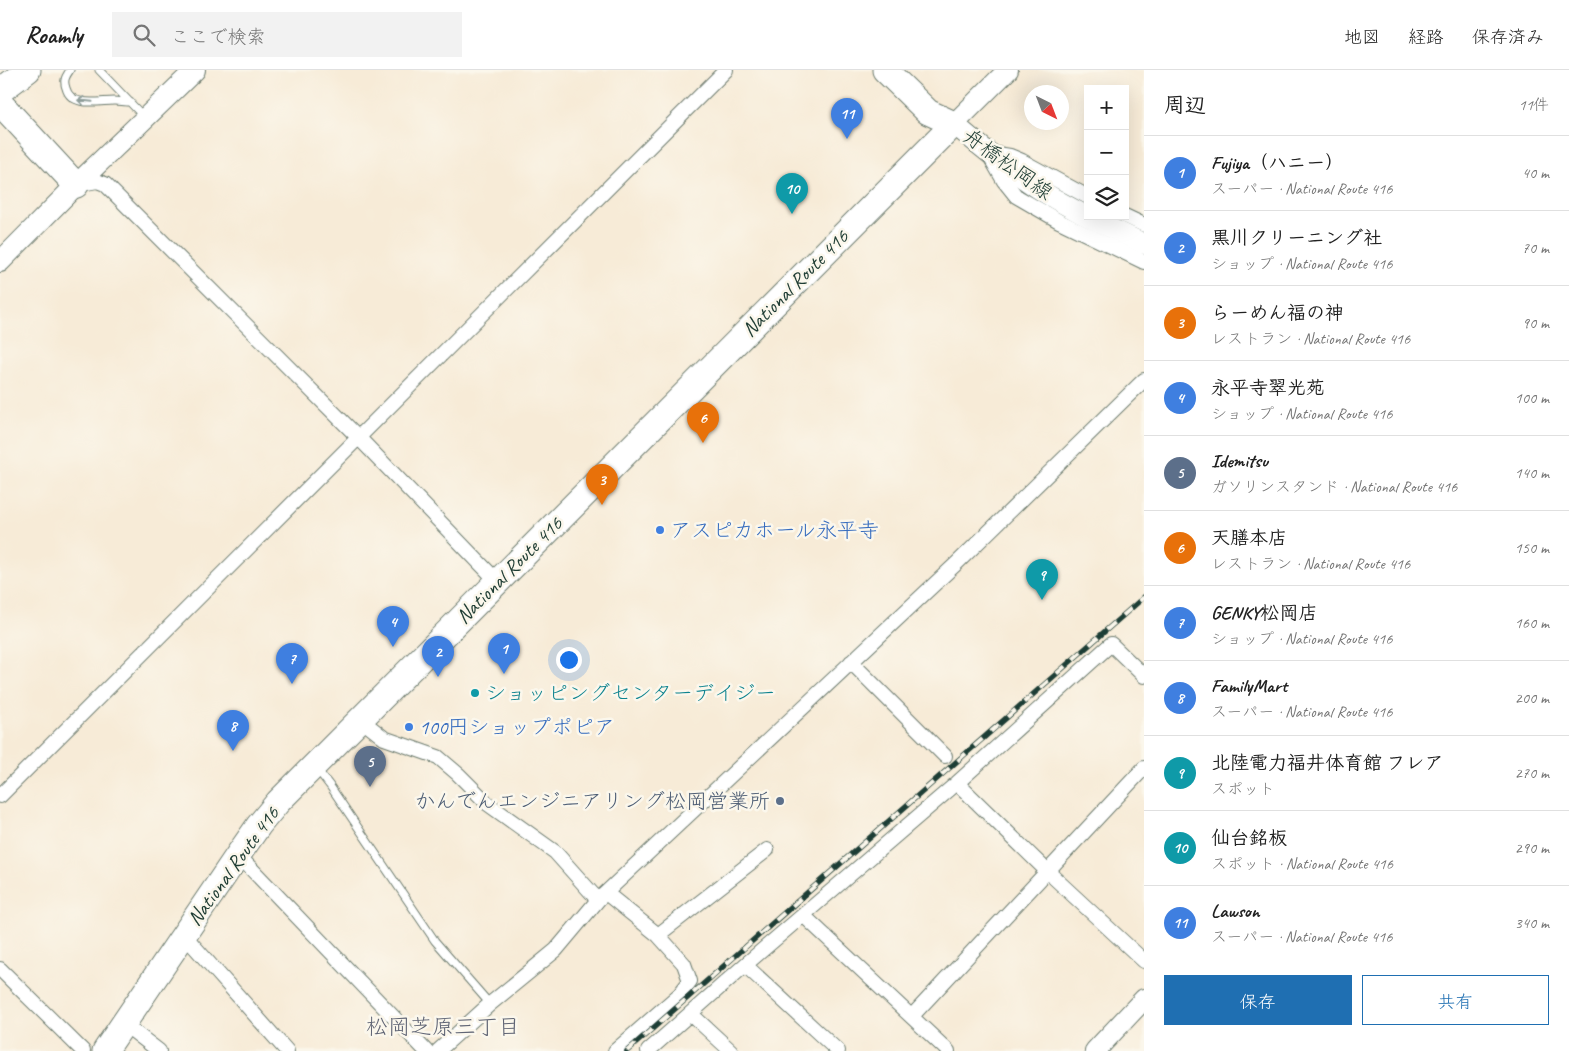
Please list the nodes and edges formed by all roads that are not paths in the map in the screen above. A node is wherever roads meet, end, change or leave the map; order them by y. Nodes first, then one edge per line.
1 (28, 70) edge
2 (70, 70) edge
3 (100, 70) edge
4 (194, 70) edge
5 (726, 70) edge
6 (885, 70) edge
7 (906, 70) edge
8 (1008, 70) edge
9 (0, 91) edge
10 (130, 102) junction
11 (0, 103) edge
12 (145, 119) junction
13 (954, 124) junction
14 (988, 152) junction
15 (76, 185) junction
16 (1084, 195) edge
17 (1129, 218) edge
18 (1144, 225) edge
19 (1144, 244) edge
20 (0, 262) edge
21 (1144, 262) edge
22 (1144, 380) edge
23 (359, 438) junction
24 (498, 582) junction
25 (851, 662) junction
26 (1144, 676) edge
27 (360, 718) junction
28 (945, 756) dead end
29 (314, 766) junction
30 (1144, 768) edge
31 (957, 783) junction
32 (0, 796) edge
33 (767, 850) dead end
34 (238, 855) junction
35 (1048, 872) junction
36 (602, 897) junction
37 (804, 915) junction
38 (184, 935) junction
39 (658, 935) junction
40 (1144, 961) edge
41 (745, 965) junction
42 (0, 969) edge
43 (1144, 999) edge
44 (490, 1004) junction
45 (691, 1014) junction
46 (912, 1016) junction
47 (124, 1024) junction
48 (83, 1051) edge
49 (105, 1051) edge
50 (159, 1051) edge
51 (287, 1051) edge
52 (426, 1051) edge
53 (438, 1051) edge
54 (616, 1051) edge
55 (648, 1051) edge
56 (731, 1051) edge
57 (838, 1051) edge
58 (948, 1051) edge
59 (1095, 1051) edge

1 - 9 highway
10 -> 2 lane
3 - 10 lane
4 - 12 street
5 - 23 street
6 - 13 highway
7 - 13 highway
8 - 13 street
10 - 12 lane
11 - 15 highway
12 - 15 street
13 - 14 street, 舟橋松岡線
13 - 24 highway, National Route 416
14 - 16 street
14 - 19 street, 舟橋松岡線
14 - 21 street
15 - 20 street
15 - 23 street
17 - 18 street
22 - 25 street
23 - 24 street
23 - 32 street
24 - 27 highway, National Route 416
25 - 28 street
25 - 36 street
26 - 31 street
27 - 29 highway, National Route 416
27 - 36 street
29 - 34 highway, National Route 416
29 - 44 lane
30 - 35 street
31 - 35 street
31 - 37 street
33 - 39 street
34 - 38 highway, National Route 416
34 - 52 street
35 - 40 street
35 - 46 street
36 - 39 street
36 - 44 street
37 - 41 street
37 - 46 street
38 - 47 highway, National Route 416
38 - 51 street
39 - 54 street
41 - 45 street
41 - 57 street
42 - 48 street
43 - 59 street
44 - 53 street
45 - 55 street
45 - 56 street
46 - 58 street
47 - 49 highway, National Route 416
47 - 50 street

